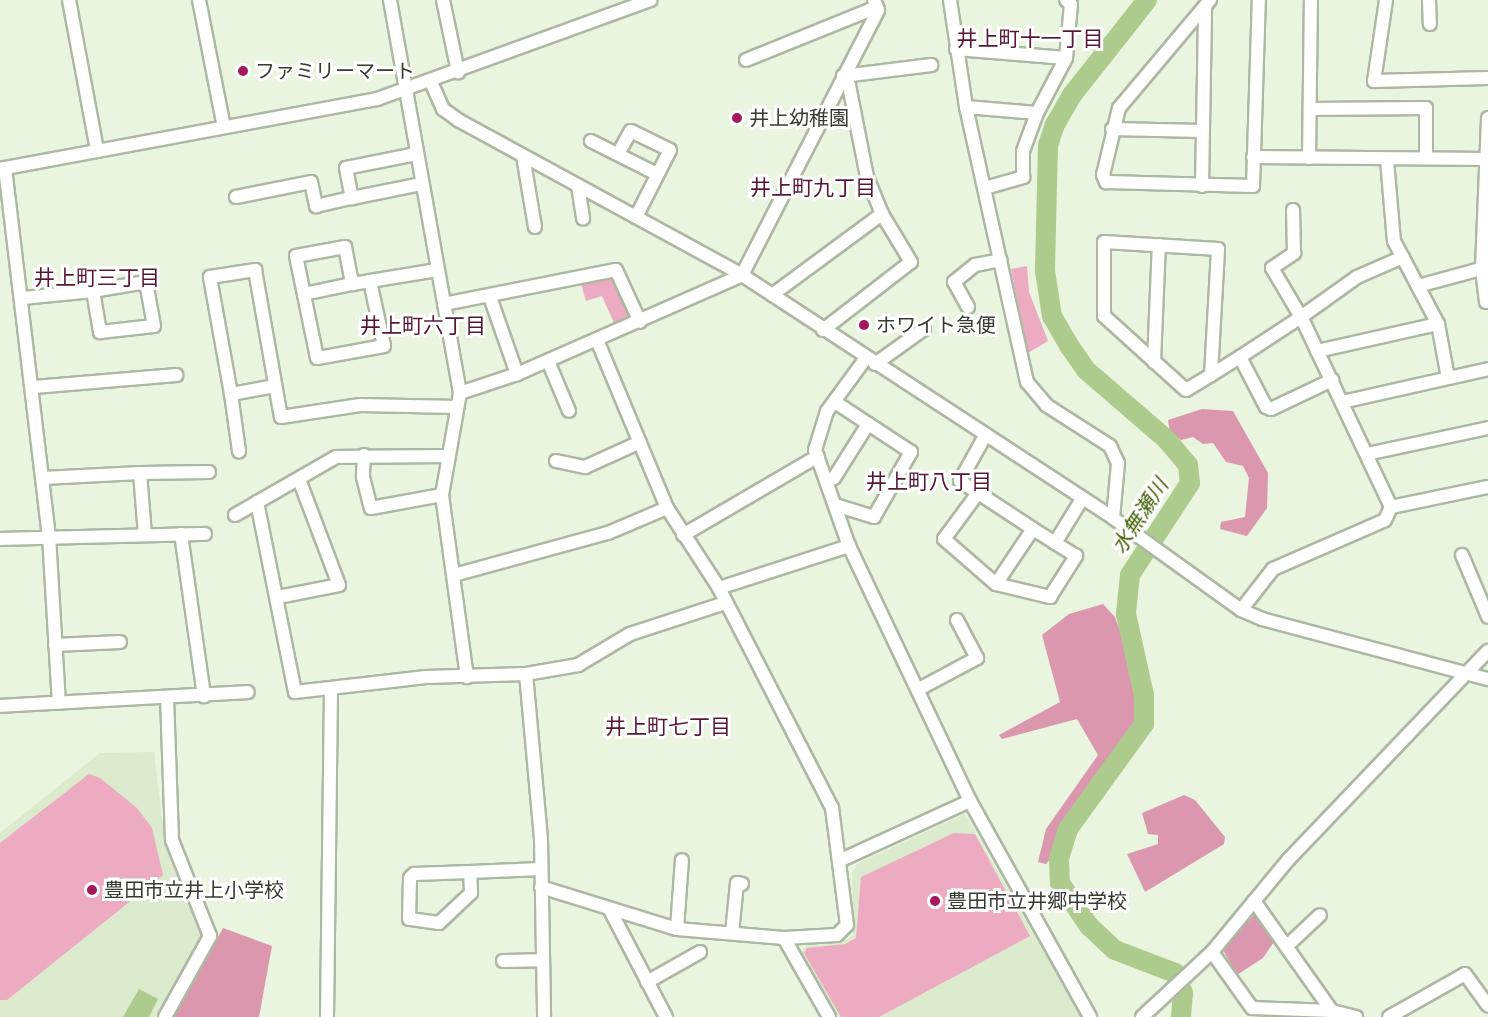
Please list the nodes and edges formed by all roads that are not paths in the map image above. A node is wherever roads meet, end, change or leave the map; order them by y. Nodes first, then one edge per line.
1 (69, 0) edge
2 (199, 0) edge
3 (390, 0) edge
4 (443, 0) edge
5 (651, 0) edge
6 (950, 0) edge
7 (1066, 0) edge
8 (1259, 0) edge
9 (1311, 0) edge
10 (1386, 0) edge
11 (1429, 0) edge
12 (876, 3) edge
13 (1208, 3) edge
14 (625, 4) edge
15 (1430, 24) dead end
16 (957, 49) junction
17 (1066, 58) junction
18 (746, 60) dead end
19 (931, 65) dead end
20 (458, 72) junction
21 (843, 76) junction
22 (1488, 78) edge
23 (431, 82) junction
24 (406, 91) junction
25 (966, 107) junction
26 (1310, 109) junction
27 (1037, 112) junction
28 (1488, 118) edge
29 (1488, 126) edge
30 (224, 127) junction
31 (1112, 129) junction
32 (1203, 130) junction
33 (591, 141) dead end
34 (97, 150) junction
35 (416, 154) junction
36 (618, 154) junction
37 (523, 156) junction
38 (1253, 157) junction
39 (1309, 158) junction
40 (1426, 158) junction
41 (1487, 159) edge
42 (1387, 160) junction
43 (3, 168) edge
44 (657, 174) junction
45 (421, 184) junction
46 (578, 186) junction
47 (1202, 186) junction
48 (985, 188) junction
49 (236, 197) dead end
50 (352, 198) junction
51 (1293, 210) dead end
52 (882, 214) junction
53 (636, 217) junction
54 (583, 219) dead end
55 (535, 227) dead end
56 (1159, 245) junction
57 (1402, 257) junction
58 (1001, 260) junction
59 (1485, 268) edge
60 (437, 270) junction
61 (742, 275) junction
62 (370, 281) junction
63 (352, 284) junction
64 (1418, 286) junction
65 (93, 291) junction
66 (304, 294) junction
67 (772, 295) junction
68 (490, 297) junction
69 (23, 298) junction
70 (1486, 302) dead end
71 (444, 304) junction
72 (968, 307) dead end
73 (1301, 317) junction
74 (640, 322) junction
75 (1438, 324) junction
76 (924, 329) dead end
77 (823, 330) junction
78 (597, 340) junction
79 (1317, 351) junction
80 (1240, 357) junction
81 (548, 361) junction
82 (870, 361) junction
83 (1154, 362) junction
84 (1488, 369) edge
85 (518, 374) junction
86 (176, 375) dead end
87 (1211, 375) junction
88 (1448, 378) junction
89 (1332, 380) junction
90 (275, 386) junction
91 (33, 387) junction
92 (460, 393) junction
93 (231, 394) junction
94 (836, 402) junction
95 (1342, 402) junction
96 (457, 406) junction
97 (569, 411) dead end
98 (868, 424) junction
99 (1488, 428) edge
100 (985, 436) junction
101 (640, 442) junction
102 (239, 451) dead end
103 (1367, 454) junction
104 (364, 455) junction
105 (446, 456) junction
106 (818, 456) junction
107 (556, 461) dead end
108 (209, 472) dead end
109 (140, 473) junction
110 (43, 478) junction
111 (299, 479) junction
112 (826, 480) junction
113 (1488, 487) edge
114 (978, 493) junction
115 (442, 495) junction
116 (1082, 498) junction
117 (257, 502) junction
118 (835, 505) junction
119 (1391, 507) junction
120 (667, 508) junction
121 (235, 515) dead end
122 (1113, 518) junction
123 (1033, 529) junction
124 (181, 534) junction
125 (206, 534) dead end
126 (146, 535) junction
127 (683, 535) junction
128 (49, 536) junction
129 (0, 539) edge
130 (1054, 543) junction
131 (849, 546) junction
132 (1462, 555) dead end
133 (454, 575) junction
134 (996, 584) junction
135 (719, 588) junction
136 (278, 597) junction
137 (724, 603) junction
138 (1241, 610) junction
139 (1488, 617) edge
140 (957, 620) dead end
141 (120, 642) dead end
142 (55, 645) junction
143 (1488, 651) edge
144 (1466, 672) junction
145 (526, 674) junction
146 (467, 677) junction
147 (1488, 679) edge
148 (919, 689) junction
149 (331, 691) junction
150 (248, 692) dead end
151 (204, 696) junction
152 (167, 698) junction
153 (59, 703) junction
154 (0, 706) edge
155 (970, 801) junction
156 (682, 860) dead end
157 (841, 860) junction
158 (541, 869) junction
159 (470, 872) junction
160 (742, 884) dead end
161 (541, 887) junction
162 (1254, 901) junction
163 (610, 910) junction
164 (1320, 915) dead end
165 (677, 929) junction
166 (732, 933) junction
167 (784, 938) junction
168 (1287, 946) junction
169 (700, 952) dead end
170 (1212, 952) junction
171 (542, 960) junction
172 (503, 961) dead end
173 (647, 982) junction
174 (1488, 1006) edge
175 (1332, 1011) junction
176 (165, 1017) edge
177 (327, 1017) edge
178 (544, 1017) edge
179 (666, 1017) edge
180 (829, 1017) edge
181 (1090, 1017) edge
182 (1142, 1017) edge
183 (1356, 1017) edge
184 (1389, 1017) edge

1 - 34 street
2 - 30 street
3 - 24 street
4 - 20 street
5 - 14 street
6 - 16 street
7 - 17 street
8 - 38 street
9 - 26 street
10 - 22 street
11 - 15 street
12 - 18 street
12 - 21 street
13 - 31 street
13 - 32 street
14 - 20 street
16 - 17 street
16 - 25 street
17 - 27 street
19 - 21 street
20 - 23 street
21 - 52 street
21 - 61 street
23 - 24 street
23 - 37 street
24 - 30 street
24 - 35 street
25 - 27 street
25 - 48 street
26 - 39 street
26 - 40 street
27 - 48 street
28 - 29 street
29 - 41 street
30 - 34 street
31 - 32 street
31 - 47 street
32 - 47 street
33 - 36 street
34 - 43 street
35 - 45 street
35 - 50 street
36 - 44 street
36 - 44 street
37 - 46 street
37 - 55 street
38 - 39 street
38 - 47 street
39 - 42 street
40 - 41 street
40 - 42 street
41 - 59 street
42 - 57 street
43 - 69 street
44 - 53 street
45 - 50 street
45 - 60 street
46 - 53 street
46 - 54 street
48 - 58 street
49 - 50 street
51 - 73 street
52 - 67 street
52 - 77 street
53 - 61 street
56 - 83 street
56 - 83 street
56 - 87 street
57 - 64 street
57 - 73 street
58 - 72 street
58 - 122 street
59 - 64 street
59 - 70 street
60 - 62 street
60 - 71 street
61 - 67 street
61 - 74 street
62 - 63 street
62 - 66 street
63 - 66 street
63 - 66 street
64 - 75 street
65 - 65 street
65 - 69 street
67 - 77 street
68 - 71 street
68 - 74 street
68 - 85 street
69 - 91 street
71 - 92 street
73 - 79 street
73 - 80 street
74 - 78 street
75 - 79 street
75 - 88 street
76 - 82 street
77 - 82 street
78 - 81 street
78 - 101 street
79 - 89 street
80 - 87 street
80 - 89 street
81 - 85 street
81 - 97 street
82 - 94 street
82 - 100 street
83 - 87 street
84 - 88 street
85 - 92 street
86 - 91 street
88 - 95 street
89 - 95 street
90 - 93 street
90 - 93 street
90 - 96 street
91 - 110 street
92 - 96 street
93 - 102 street
94 - 98 street
94 - 106 street
95 - 103 street
96 - 105 street
98 - 112 street
98 - 118 street
99 - 103 street
100 - 114 street
100 - 116 street
101 - 107 street
101 - 120 street
103 - 119 street
104 - 105 street
104 - 111 street
104 - 115 street
105 - 115 street
106 - 112 street
106 - 127 street
108 - 109 street
109 - 110 street
109 - 126 street
110 - 128 street
111 - 117 street
111 - 136 street
112 - 118 street
113 - 119 street
114 - 123 street
114 - 134 street
115 - 133 street
116 - 122 street
116 - 130 street
117 - 121 street
117 - 136 street
118 - 131 street
119 - 138 street
120 - 127 street
120 - 133 street
122 - 138 street
123 - 130 street
123 - 134 street
124 - 125 street
124 - 126 street
124 - 151 street
126 - 128 street
127 - 135 street
128 - 129 street
128 - 142 street
130 - 134 street
131 - 135 street
131 - 148 street
132 - 139 street
133 - 146 street
135 - 137 street
136 - 149 street
137 - 145 street
137 - 157 street
138 - 144 street
140 - 148 street
141 - 142 street
142 - 153 street
143 - 144 street
144 - 147 street
144 - 162 street
145 - 146 street
145 - 158 street
146 - 149 street
148 - 155 street
149 - 177 street
150 - 151 street
151 - 152 street
152 - 153 street
152 - 176 street
153 - 154 street
155 - 157 street
155 - 181 street
156 - 165 street
157 - 167 street
158 - 159 street
158 - 161 street
159 - 159 street
160 - 166 street
161 - 163 street
161 - 171 street
162 - 168 street
162 - 170 street
163 - 165 street
163 - 173 street
164 - 168 street
165 - 166 street
166 - 167 street
167 - 180 street
168 - 175 street
169 - 173 street
170 - 175 street
170 - 182 street
171 - 172 street
171 - 178 street
173 - 179 street
174 - 184 street
175 - 183 street

